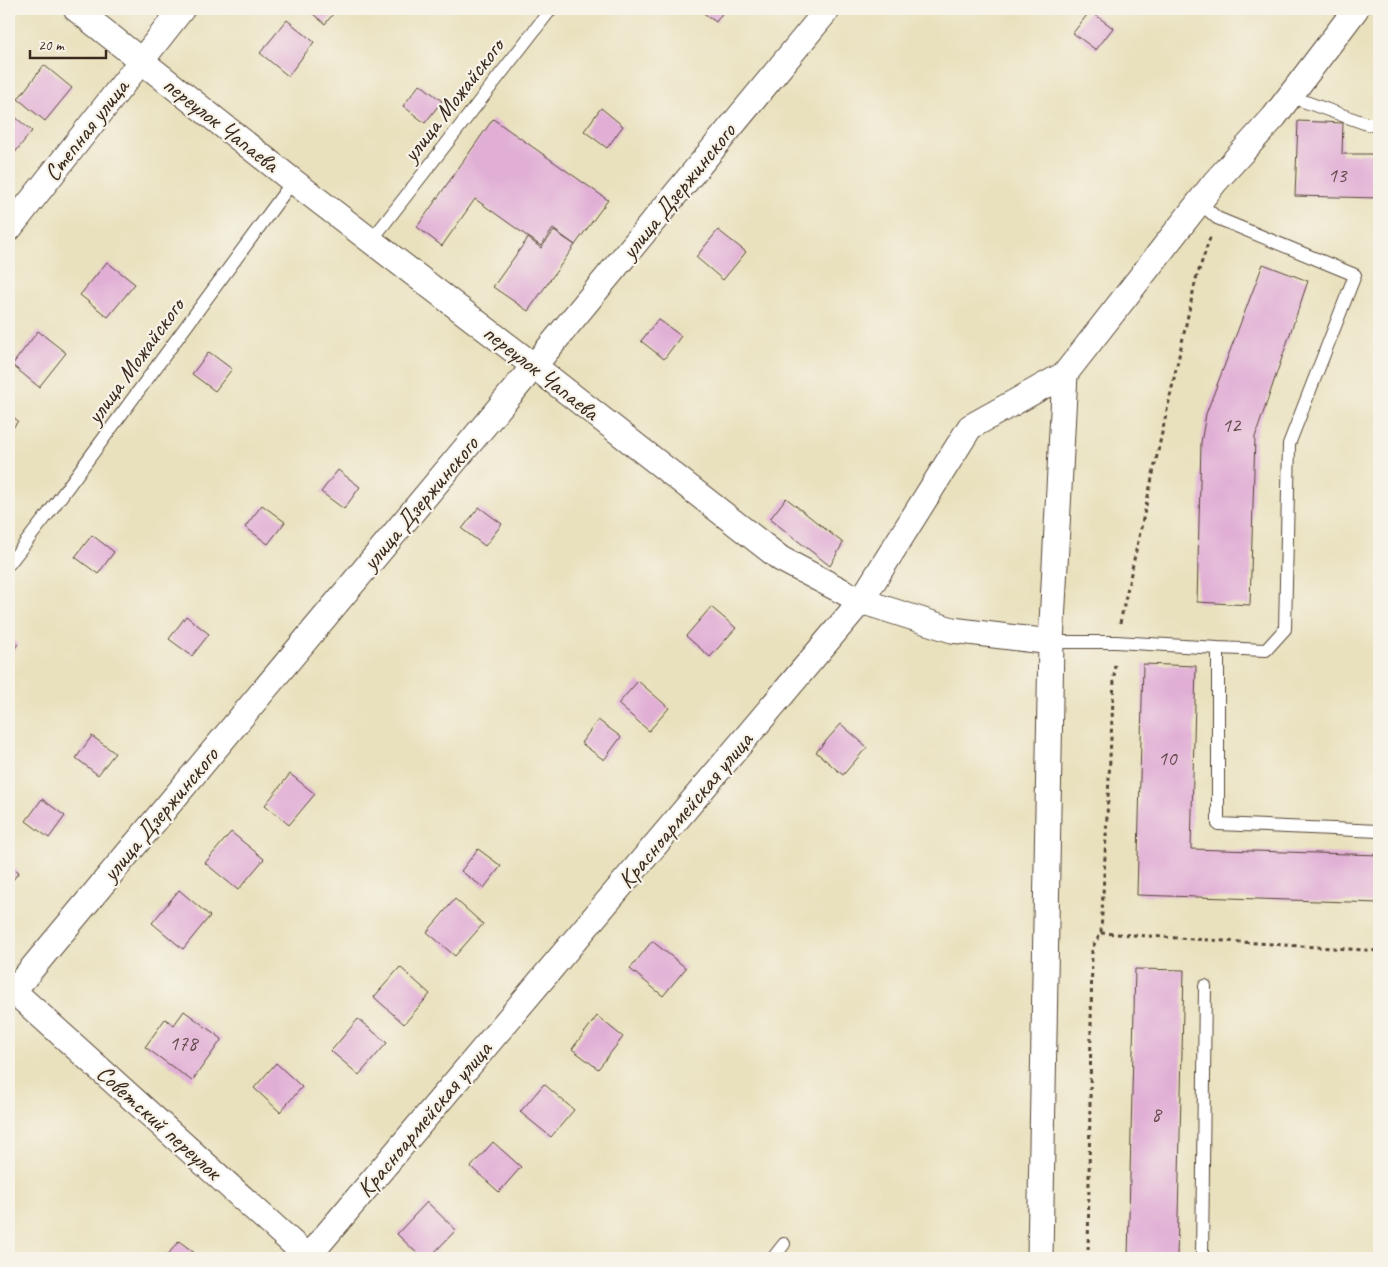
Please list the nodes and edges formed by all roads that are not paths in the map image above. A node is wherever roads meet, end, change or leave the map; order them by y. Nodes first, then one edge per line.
1 (76, 9) edge
2 (182, 9) edge
3 (551, 9) edge
4 (828, 9) edge
5 (1356, 9) edge
6 (140, 60) junction
7 (1290, 96) junction
8 (1379, 124) edge
9 (293, 181) junction
10 (1208, 210) junction
11 (9, 229) edge
12 (371, 241) junction
13 (534, 366) junction
14 (1065, 374) junction
15 (9, 564) edge
16 (861, 601) junction
17 (1051, 642) junction
18 (1218, 648) junction
19 (1379, 831) edge
20 (1205, 986) dead end
21 (10, 991) edge
22 (784, 1244) dead end
23 (308, 1258) edge
24 (773, 1258) edge
25 (1040, 1258) edge
26 (1202, 1258) edge

1 - 6 street, переулок Чапаева
2 - 6 street, Степная улица
3 - 12 lane, улица Можайского
4 - 13 street, улица Дзержинского
5 - 7 street
6 - 9 street, переулок Чапаева
6 - 11 street, Степная улица
7 - 8 lane
7 - 10 street
9 - 12 street, переулок Чапаева
9 - 15 lane, улица Можайского
10 - 14 street
10 - 18 lane
12 - 13 street, переулок Чапаева
13 - 16 street, переулок Чапаева
13 - 21 street, улица Дзержинского
14 - 16 street, Красноармейская улица
14 - 17 street
16 - 17 street, переулок Чапаева
16 - 23 street, Красноармейская улица
17 - 18 lane
17 - 25 street
18 - 19 lane
20 - 26 lane
21 - 23 street, Советский переулок
22 - 24 lane

